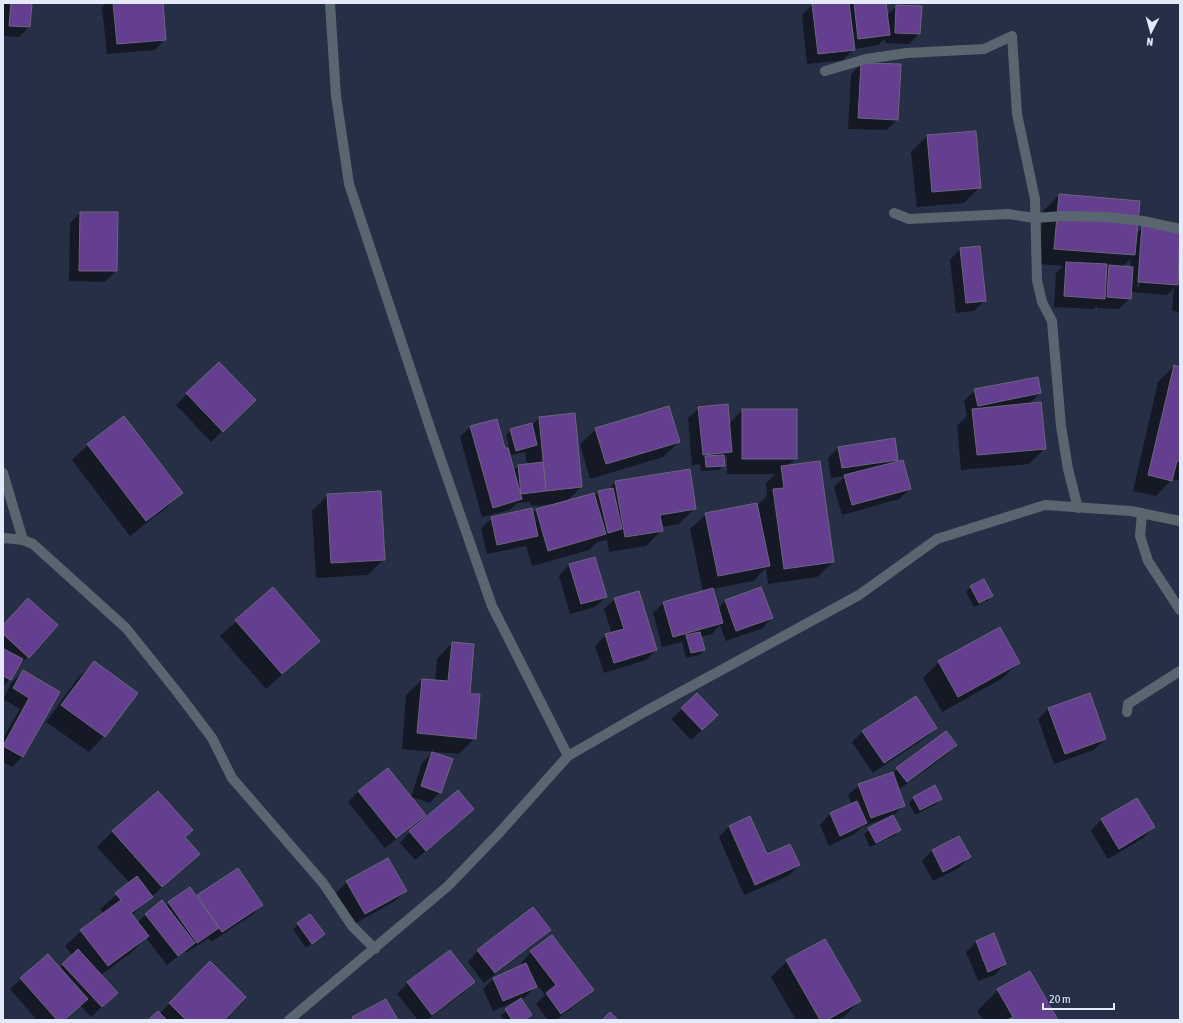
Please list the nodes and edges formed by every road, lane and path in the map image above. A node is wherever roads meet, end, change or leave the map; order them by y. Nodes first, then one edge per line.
1 (330, 3) edge
2 (826, 71) dead end
3 (894, 213) dead end
4 (1035, 218) junction
5 (1180, 229) edge
6 (3, 473) edge
7 (1078, 508) junction
8 (1142, 513) junction
9 (1180, 521) edge
10 (3, 539) edge
11 (22, 540) junction
12 (1180, 610) edge
13 (1180, 672) edge
14 (1127, 712) dead end
15 (568, 756) junction
16 (375, 949) junction
17 (289, 1020) edge

1 - 15 street
2 - 4 street
3 - 4 street
4 - 5 street
4 - 7 street
6 - 11 street
7 - 8 street
7 - 15 street
8 - 9 street
8 - 12 street
10 - 11 street
11 - 16 street
13 - 14 street
15 - 16 street
16 - 17 street

